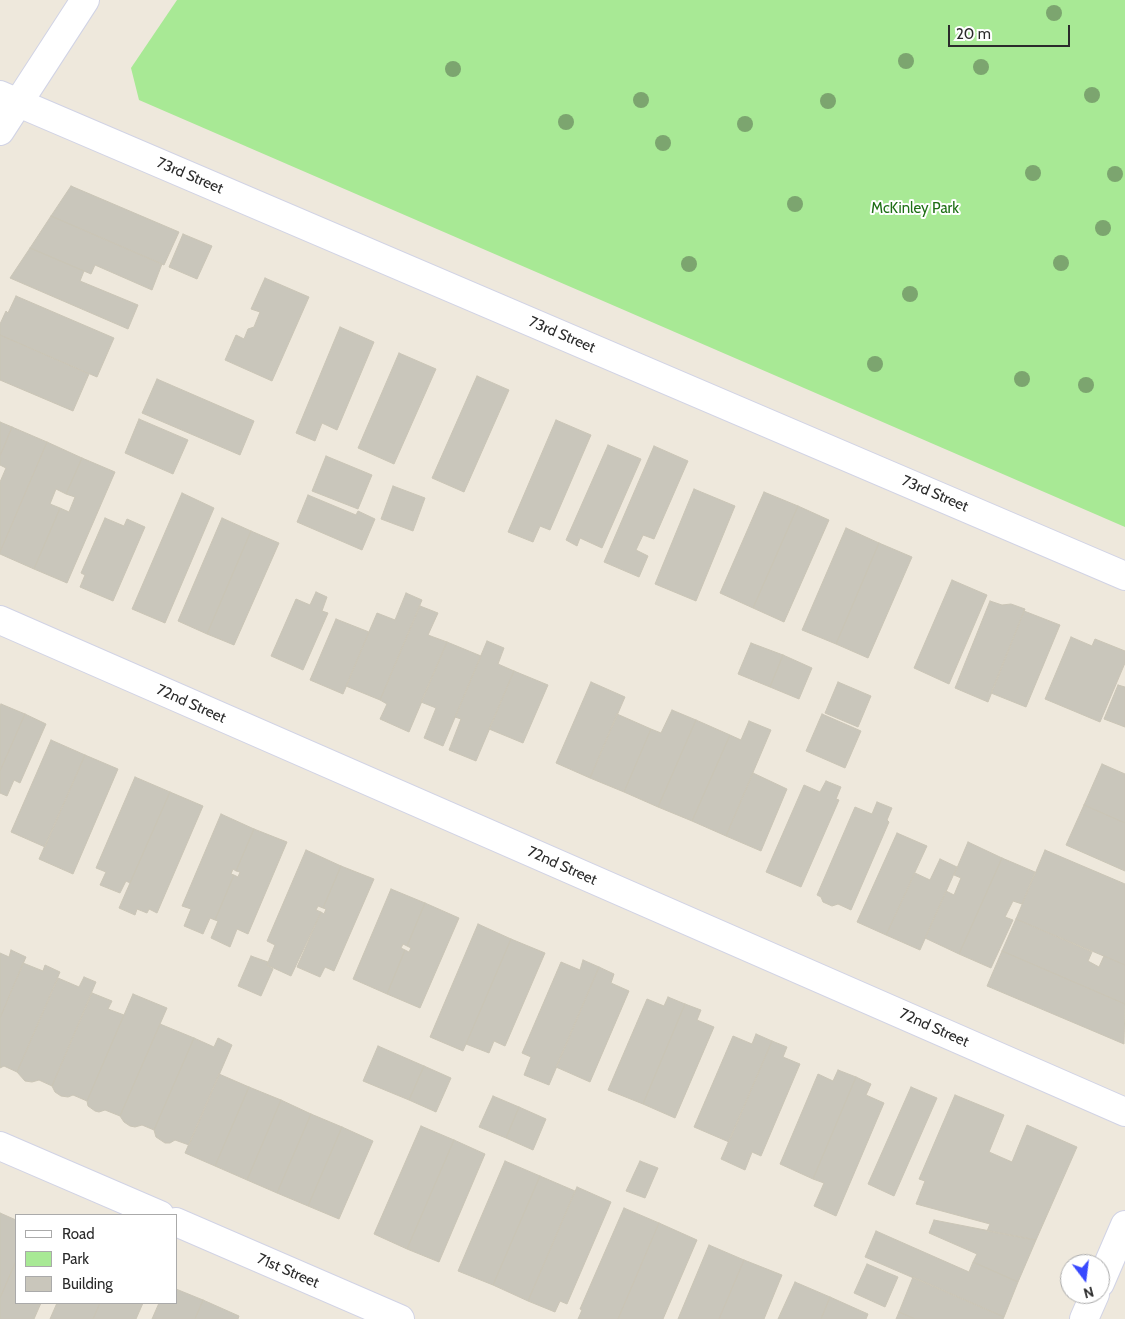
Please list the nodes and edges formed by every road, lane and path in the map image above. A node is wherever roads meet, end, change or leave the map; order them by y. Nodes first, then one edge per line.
1 (85, 0) edge
2 (10, 99) edge
3 (0, 131) edge
4 (1125, 576) edge
5 (0, 620) edge
6 (1125, 1112) edge
7 (0, 1146) edge
8 (158, 1214) edge
9 (178, 1223) edge
10 (1125, 1225) edge
11 (1110, 1260) edge
12 (1091, 1304) edge
13 (400, 1319) edge
14 (1084, 1319) edge

1 - 2 street
2 - 3 street
2 - 4 street, 73rd Street
5 - 6 street, 72nd Street
7 - 8 street
9 - 13 street, 71st Street
10 - 11 street
12 - 14 street

